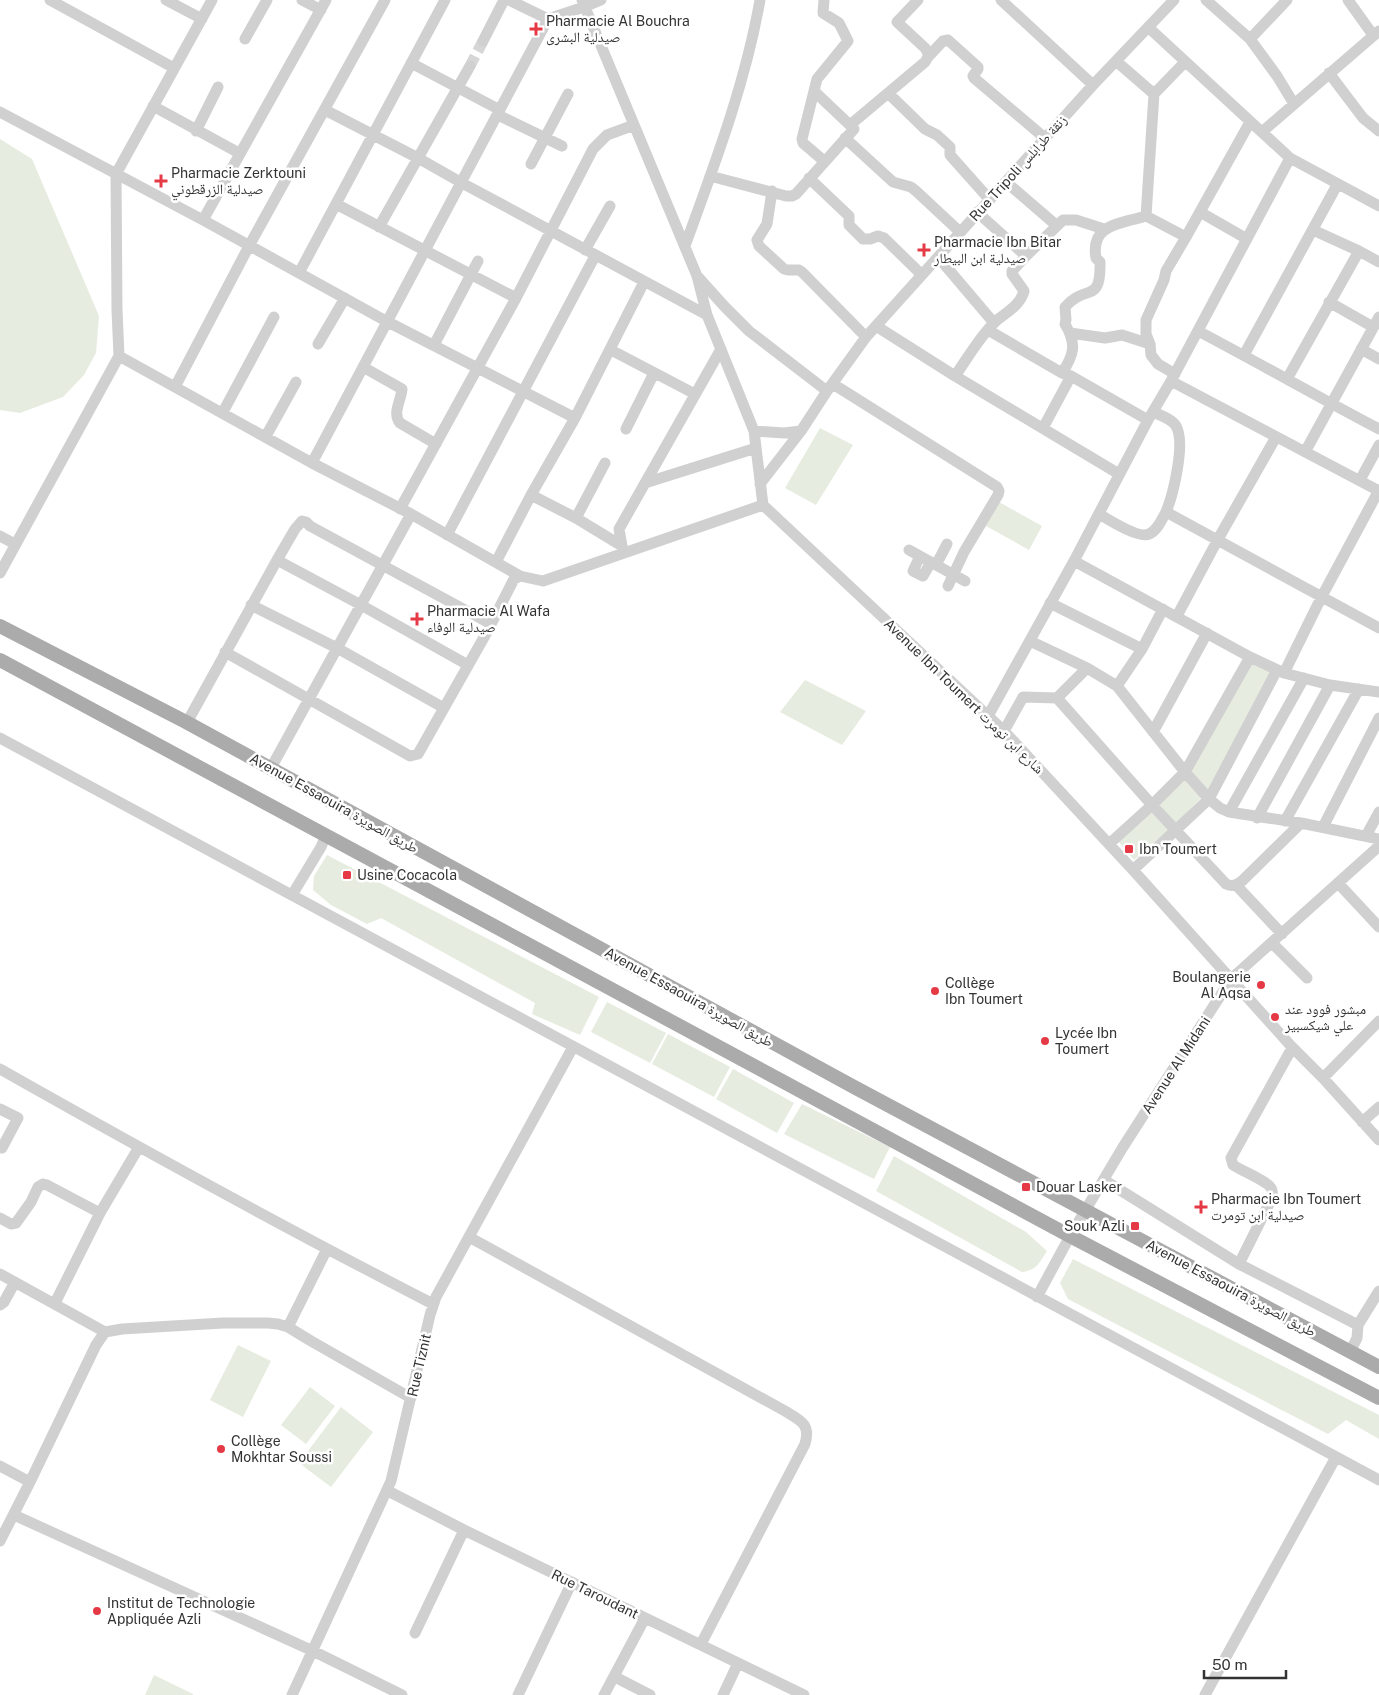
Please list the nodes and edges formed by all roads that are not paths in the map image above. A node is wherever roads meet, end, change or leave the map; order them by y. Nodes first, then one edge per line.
1 (50, 0) edge
2 (166, 0) edge
3 (212, 0) edge
4 (267, 0) edge
5 (302, 0) edge
6 (385, 0) edge
7 (445, 0) edge
8 (504, 0) edge
9 (509, 0) edge
10 (601, 0) edge
11 (760, 0) edge
12 (824, 0) edge
13 (918, 0) edge
14 (1001, 0) edge
15 (1174, 0) edge
16 (1206, 0) edge
17 (1287, 0) edge
18 (1348, 0) edge
19 (583, 4) edge
20 (324, 5) edge
21 (202, 19) junction
22 (548, 19) junction
23 (1148, 27) junction
24 (1376, 33) edge
25 (246, 39) dead end
26 (1250, 39) junction
27 (483, 41) tunnel mouth
28 (928, 57) junction
29 (1116, 61) junction
30 (1185, 62) junction
31 (411, 63) junction
32 (470, 66) tunnel mouth
33 (174, 68) junction
34 (1329, 74) junction
35 (1093, 85) junction
36 (218, 87) dead end
37 (458, 88) junction
38 (814, 91) junction
39 (888, 93) junction
40 (568, 94) dead end
41 (1154, 94) junction
42 (1294, 104) junction
43 (153, 106) junction
44 (325, 110) junction
45 (0, 112) edge
46 (499, 112) junction
47 (1250, 122) junction
48 (634, 125) junction
49 (850, 125) junction
50 (196, 131) junction
51 (1379, 131) edge
52 (1262, 132) junction
53 (372, 135) junction
54 (545, 138) junction
55 (845, 138) junction
56 (1046, 139) junction
57 (562, 146) dead end
58 (239, 153) junction
59 (418, 158) junction
60 (1290, 158) junction
61 (824, 161) junction
62 (531, 164) dead end
63 (116, 174) junction
64 (710, 176) junction
65 (809, 178) junction
66 (1006, 182) junction
67 (462, 184) junction
68 (1337, 185) junction
69 (772, 191) junction
70 (990, 200) junction
71 (336, 204) junction
72 (610, 206) dead end
73 (1379, 206) edge
74 (977, 212) junction
75 (1200, 212) junction
76 (1146, 216) junction
77 (203, 220) junction
78 (1056, 225) junction
79 (379, 227) junction
80 (1104, 228) junction
81 (1313, 230) junction
82 (549, 231) junction
83 (960, 232) junction
84 (1186, 237) junction
85 (1247, 239) junction
86 (249, 246) junction
87 (685, 246) junction
88 (425, 251) junction
89 (1359, 251) junction
90 (590, 253) junction
91 (1026, 256) junction
92 (938, 257) junction
93 (478, 260) dead end
94 (1379, 262) edge
95 (299, 273) junction
96 (472, 274) junction
97 (922, 275) junction
98 (697, 276) junction
99 (644, 282) junction
100 (345, 298) junction
101 (516, 298) junction
102 (1330, 302) junction
103 (707, 315) junction
104 (274, 317) dead end
105 (386, 321) junction
106 (1376, 322) edge
107 (876, 326) junction
108 (991, 327) junction
109 (1198, 331) junction
110 (1070, 333) junction
111 (866, 337) junction
112 (318, 344) dead end
113 (1150, 344) junction
114 (434, 345) junction
115 (720, 349) junction
116 (1361, 349) junction
117 (611, 350) junction
118 (1244, 355) junction
119 (119, 356) junction
120 (1379, 359) edge
121 (363, 367) junction
122 (477, 368) junction
123 (654, 373) junction
124 (1066, 375) junction
125 (955, 376) junction
126 (1173, 377) junction
127 (1288, 379) junction
128 (296, 382) dead end
129 (175, 387) junction
130 (830, 387) junction
131 (523, 392) junction
132 (695, 394) junction
133 (1331, 404) junction
134 (223, 412) junction
135 (1151, 416) junction
136 (575, 418) junction
137 (1043, 428) junction
138 (626, 429) dead end
139 (1379, 429) edge
140 (754, 431) junction
141 (800, 431) junction
142 (266, 436) junction
143 (1276, 437) junction
144 (436, 444) junction
145 (1379, 445) edge
146 (756, 448) junction
147 (1305, 452) junction
148 (312, 463) junction
149 (605, 463) dead end
150 (1119, 474) junction
151 (1360, 480) junction
152 (645, 483) junction
153 (760, 484) junction
154 (1379, 490) edge
155 (531, 494) junction
156 (763, 505) junction
157 (400, 509) junction
158 (1166, 512) junction
159 (411, 514) junction
160 (1098, 514) junction
161 (576, 518) junction
162 (447, 535) junction
163 (0, 536) edge
164 (1216, 541) junction
165 (15, 544) junction
166 (947, 544) dead end
167 (623, 549) junction
168 (909, 550) dead end
169 (920, 556) junction
170 (277, 560) junction
171 (1074, 561) junction
172 (496, 562) junction
173 (934, 563) junction
174 (383, 565) junction
175 (0, 573) edge
176 (953, 574) junction
177 (520, 576) junction
178 (965, 581) dead end
179 (948, 586) dead end
180 (1321, 598) junction
181 (1050, 603) junction
182 (251, 605) junction
183 (361, 605) junction
184 (1163, 609) junction
185 (1177, 616) junction
186 (490, 624) junction
187 (0, 626) edge
188 (1379, 628) edge
189 (1208, 633) junction
190 (1030, 641) junction
191 (337, 648) junction
192 (1142, 649) junction
193 (225, 652) junction
194 (1250, 657) junction
195 (0, 660) edge
196 (468, 666) junction
197 (1087, 668) junction
198 (1280, 672) junction
199 (1304, 678) junction
200 (1330, 685) junction
201 (1117, 686) junction
202 (1359, 689) junction
203 (1379, 692) edge
204 (1057, 698) junction
205 (308, 700) junction
206 (444, 708) junction
207 (988, 716) junction
208 (1379, 718) edge
209 (186, 722) junction
210 (1004, 731) junction
211 (1153, 732) junction
212 (0, 738) edge
213 (271, 768) junction
214 (1186, 772) junction
215 (1209, 799) junction
216 (1152, 805) junction
217 (1228, 812) junction
218 (1379, 812) edge
219 (1258, 818) junction
220 (1285, 821) junction
221 (1301, 823) junction
222 (1323, 827) junction
223 (1175, 830) junction
224 (326, 835) junction
225 (1366, 836) junction
226 (1379, 839) edge
227 (1109, 844) junction
228 (1379, 846) edge
229 (1133, 870) junction
230 (1338, 883) junction
231 (1236, 885) junction
232 (292, 895) junction
233 (1379, 927) edge
234 (1282, 934) junction
235 (1272, 943) junction
236 (1307, 978) dead end
237 (1231, 979) junction
238 (1379, 1021) edge
239 (573, 1047) junction
240 (1292, 1048) junction
241 (0, 1069) edge
242 (1323, 1078) junction
243 (1379, 1107) edge
244 (0, 1109) edge
245 (1362, 1122) junction
246 (1379, 1140) edge
247 (0, 1146) edge
248 (139, 1147) junction
249 (1104, 1180) junction
250 (1086, 1209) junction
251 (100, 1213) junction
252 (0, 1218) edge
253 (1070, 1236) junction
254 (469, 1237) junction
255 (327, 1249) junction
256 (1239, 1264) junction
257 (0, 1274) edge
258 (15, 1282) junction
259 (1379, 1291) edge
260 (1037, 1297) junction
261 (55, 1303) junction
262 (433, 1304) junction
263 (0, 1305) edge
264 (1358, 1325) junction
265 (288, 1327) junction
266 (105, 1332) junction
267 (1350, 1352) junction
268 (1379, 1367) edge
269 (411, 1398) junction
270 (1379, 1398) edge
271 (1336, 1456) junction
272 (0, 1466) edge
273 (1379, 1480) edge
274 (30, 1482) junction
275 (388, 1491) junction
276 (14, 1514) junction
277 (464, 1530) junction
278 (0, 1541) edge
279 (572, 1582) junction
280 (645, 1618) junction
281 (415, 1633) dead end
282 (701, 1644) junction
283 (313, 1651) junction
284 (738, 1663) junction
285 (615, 1677) junction
286 (384, 1690) edge
287 (292, 1695) edge
288 (402, 1695) edge
289 (518, 1695) edge
290 (604, 1695) edge
291 (650, 1695) edge
292 (722, 1695) edge
293 (804, 1695) edge
294 (1205, 1695) edge

1 - 33 street
2 - 21 street
3 - 21 street
4 - 25 street
5 - 20 street
6 - 44 street
7 - 31 street
8 - 27 street
9 - 22 street
10 - 19 street
11 - 64 street
12 - 38 street
13 - 28 street
14 - 35 street
15 - 23 street, Rue Tripoli زنقة طرابلس
16 - 26 street
17 - 26 street
18 - 24 street
19 - 22 street
19 - 48 street
20 - 58 street
21 - 33 street
22 - 46 street
23 - 29 street, Rue Tripoli زنقة طرابلس
23 - 30 street
24 - 34 street
26 - 42 street
28 - 39 street
28 - 56 street
29 - 35 street, Rue Tripoli زنقة طرابلس
29 - 41 street
30 - 41 street
30 - 47 street
31 - 37 street
31 - 53 street
32 - 37 street
33 - 43 street
34 - 42 street
34 - 51 street
35 - 56 street, Rue Tripoli زنقة طرابلس
36 - 50 street
37 - 46 street
37 - 59 street
38 - 49 street
38 - 61 street
39 - 49 street
39 - 70 street
40 - 54 street
41 - 76 street
42 - 52 street
43 - 50 street
43 - 63 street
44 - 53 street
44 - 86 street
45 - 63 street
46 - 54 street
46 - 67 street
47 - 52 street
47 - 75 street
48 - 82 street
48 - 87 street
49 - 55 street
50 - 58 street
52 - 60 street
53 - 59 street
53 - 71 street
54 - 57 street
54 - 62 street
55 - 61 street
55 - 83 street
56 - 66 street, Rue Tripoli زنقة طرابلس
58 - 77 street
59 - 67 street
59 - 79 street
60 - 68 street
60 - 85 street
61 - 65 street
63 - 77 street
63 - 119 street
64 - 69 street
64 - 87 street
65 - 69 street
65 - 97 street
66 - 70 street, Rue Tripoli زنقة طرابلس
66 - 78 street
67 - 82 street
67 - 88 street
68 - 73 street
68 - 81 street
69 - 111 street
70 - 74 street, Rue Tripoli زنقة طرابلس
71 - 79 street
71 - 95 street
72 - 90 street
74 - 83 street, Rue Tripoli زنقة طرابلس
74 - 91 street
75 - 84 street
75 - 85 street
76 - 80 street
76 - 84 street
77 - 86 street
78 - 80 street
78 - 91 street
79 - 88 street
80 - 110 street
81 - 89 street
81 - 118 street
82 - 90 street
82 - 101 street
83 - 92 street, Rue Tripoli زنقة طرابلس
84 - 113 street
85 - 109 street
86 - 95 street
86 - 129 street
87 - 98 street
88 - 96 street
88 - 105 street
89 - 94 street
89 - 102 street
90 - 99 street
90 - 131 street
91 - 108 street
92 - 97 street, Rue Tripoli زنقة طرابلس
92 - 108 street
93 - 96 street
95 - 100 street
96 - 101 street
96 - 114 street
97 - 107 street, Rue Tripoli زنقة طرابلس
98 - 103 street
98 - 130 street
99 - 103 street
99 - 117 street
100 - 105 street
100 - 112 street
101 - 122 street
102 - 106 street
102 - 127 street
103 - 115 street
104 - 134 street
105 - 114 street
105 - 121 street
106 - 116 street
107 - 111 street, Rue Tripoli زنقة طرابلس
107 - 125 street
108 - 124 street
108 - 125 street
109 - 118 street
109 - 126 street
110 - 113 street
110 - 124 street
111 - 130 street, Rue Tripoli زنقة طرابلس
113 - 126 street
114 - 122 street
115 - 132 street
115 - 140 street
116 - 120 street
116 - 133 street
117 - 123 street
117 - 136 street
118 - 127 street
119 - 129 street
119 - 165 street
121 - 144 street
121 - 148 street
122 - 131 street
122 - 144 street
123 - 132 street
123 - 138 street
124 - 135 street
124 - 137 street
125 - 137 street
126 - 135 street
126 - 143 street
127 - 133 street
128 - 142 street
129 - 134 street
130 - 141 street, Rue Tripoli زنقة طرابلس
130 - 176 street
131 - 136 street
131 - 162 street
132 - 152 street
133 - 139 street
133 - 147 street
134 - 142 street
135 - 150 street
135 - 158 street
136 - 155 street
137 - 150 street
140 - 141 street
140 - 146 street
141 - 153 street, Rue Tripoli زنقة طرابلس
142 - 148 street
143 - 147 street
143 - 164 street
144 - 157 street
145 - 151 street
146 - 152 street
146 - 153 street
147 - 151 street
148 - 157 street
149 - 161 street
150 - 160 street
151 - 154 street
152 - 167 street
153 - 156 street
154 - 180 street
155 - 161 street
155 - 172 street
156 - 167 street
156 - 207 street, Avenue Ibn Toumert شارع ابن تومرت
157 - 159 street
158 - 160 street
158 - 164 street
159 - 162 street
159 - 174 street
160 - 171 street
161 - 167 street
162 - 172 street
163 - 165 street
164 - 180 street
164 - 185 street
165 - 175 street
166 - 173 street
167 - 177 street
168 - 169 street
169 - 173 street
169 - 173 street
170 - 174 street
170 - 182 street
170 - 183 street
171 - 181 street
171 - 184 street
172 - 177 street
173 - 176 street
174 - 183 street
174 - 186 street
176 - 178 street
176 - 179 street
177 - 186 street
180 - 188 street
180 - 198 street
181 - 190 street
181 - 192 street
182 - 191 street
182 - 193 street
183 - 191 street
183 - 196 street
184 - 185 street
184 - 192 street
185 - 189 street
186 - 196 street
187 - 209 main road, Avenue Essaouira طريق الصويرة
189 - 194 street
189 - 211 street
190 - 197 street
190 - 207 street
191 - 205 street
191 - 206 street
192 - 201 street
193 - 205 street
193 - 209 street
194 - 198 street
194 - 214 street
195 - 224 main road, Avenue Essaouira طريق الصويرة
196 - 206 street
197 - 201 street
197 - 204 street
198 - 199 street
198 - 215 street
199 - 200 street
199 - 217 street
200 - 202 street
200 - 219 street
201 - 211 street
202 - 203 street
202 - 220 street
204 - 210 street
204 - 216 street
205 - 206 street
205 - 213 street
207 - 210 street, Avenue Ibn Toumert شارع ابن تومرت
208 - 222 street
209 - 213 main road, Avenue Essaouira طريق الصويرة
210 - 227 street, Avenue Ibn Toumert شارع ابن تومرت
211 - 214 street
212 - 232 street
213 - 250 main road, Avenue Essaouira طريق الصويرة
214 - 215 street
214 - 216 street
215 - 217 street
215 - 223 street
216 - 223 street
216 - 227 street
217 - 219 street
218 - 225 street
219 - 220 street
220 - 221 street
221 - 222 street
221 - 231 street
222 - 225 street
223 - 229 street
223 - 231 street
224 - 232 street
224 - 253 main road, Avenue Essaouira طريق الصويرة
225 - 226 street
227 - 229 street, Avenue Ibn Toumert شارع ابن تومرت
228 - 230 street, Avenue Al Midani
229 - 237 street, Avenue Ibn Toumert شارع ابن تومرت
230 - 233 street
230 - 234 street, Avenue Al Midani
231 - 234 street
232 - 239 street
234 - 235 street, Avenue Al Midani
235 - 236 street
235 - 237 street, Avenue Al Midani
237 - 240 street, Avenue Ibn Toumert شارع ابن تومرت
237 - 249 street, Avenue Al Midani
238 - 242 street
239 - 254 street, Rue Tiznit
239 - 260 street
240 - 242 street, Avenue Ibn Toumert شارع ابن تومرت
240 - 256 street
241 - 248 street
242 - 245 street, Avenue Ibn Toumert شارع ابن تومرت
243 - 245 street
244 - 247 street
245 - 246 street, Avenue Ibn Toumert شارع ابن تومرت
248 - 251 street
248 - 255 street
249 - 250 street, Avenue Al Midani
249 - 256 street
250 - 253 street, Avenue Al Midani
250 - 267 main road, Avenue Essaouira طريق الصويرة
251 - 252 street
251 - 261 street
253 - 260 street, Avenue Al Midani
253 - 270 main road, Avenue Essaouira طريق الصويرة
254 - 262 street, Rue Tiznit
254 - 282 street
255 - 262 street
255 - 265 street
256 - 264 street
257 - 258 street
258 - 261 street
258 - 263 street
259 - 264 street
260 - 271 street
261 - 266 street
262 - 269 street, Rue Tiznit
264 - 267 street
265 - 266 street
265 - 269 street
266 - 274 street
267 - 268 main road, Avenue Essaouira طريق الصويرة
269 - 275 street, Rue Tiznit
271 - 273 street
271 - 294 street
272 - 274 street
274 - 276 street
275 - 277 street, Rue Taroudant
275 - 283 street, Rue Tiznit
276 - 278 street
276 - 283 street
277 - 279 street, Rue Taroudant
277 - 281 street
279 - 280 street, Rue Taroudant
279 - 289 street
280 - 282 street, Rue Taroudant
280 - 285 street
282 - 284 street, Rue Taroudant
283 - 286 street
283 - 287 street, Rue Tiznit
284 - 292 street
284 - 293 street, Rue Taroudant
285 - 290 street
285 - 291 street
286 - 288 street

